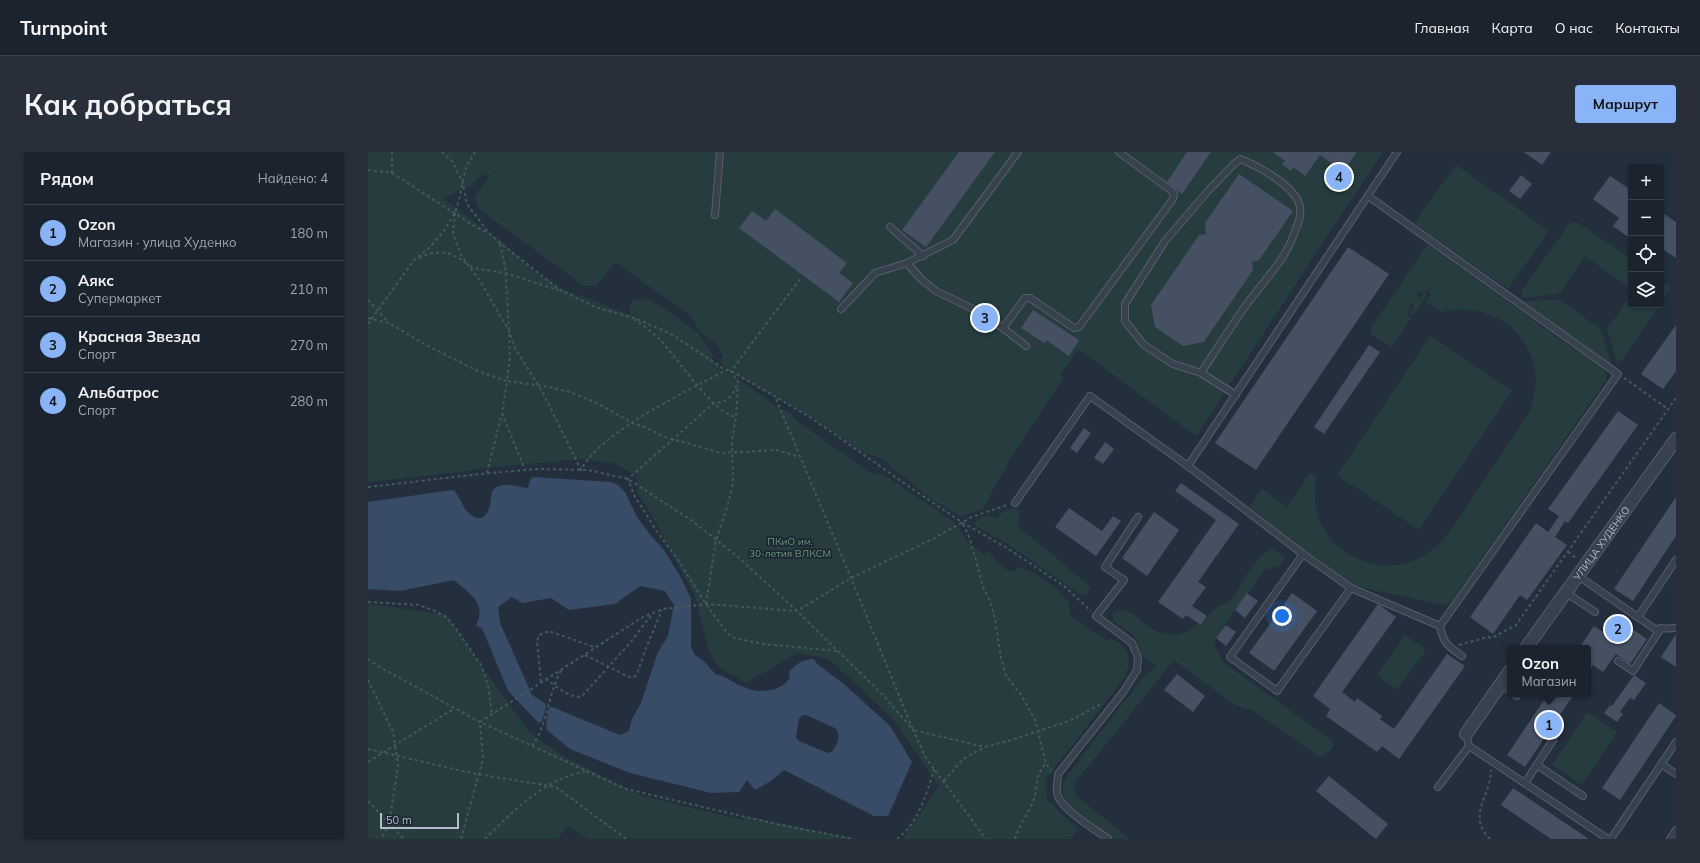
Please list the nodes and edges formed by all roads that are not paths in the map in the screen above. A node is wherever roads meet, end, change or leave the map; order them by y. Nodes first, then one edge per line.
1 (720, 152) edge
2 (1018, 152) edge
3 (1119, 152) edge
4 (1397, 152) edge
5 (1368, 196) junction
6 (715, 215) dead end
7 (890, 227) dead end
8 (923, 256) junction
9 (907, 264) junction
10 (841, 309) dead end
11 (1003, 328) junction
12 (1026, 346) dead end
13 (1201, 373) junction
14 (1236, 395) junction
15 (1676, 439) edge
16 (1188, 466) junction
17 (1014, 503) road end
18 (1138, 517) dead end
19 (1302, 554) junction
20 (1676, 560) edge
21 (1577, 575) junction
22 (1351, 588) junction
23 (1565, 592) junction
24 (1594, 612) dead end
25 (1638, 617) junction
26 (1440, 626) junction
27 (1661, 628) junction
28 (1676, 628) edge
29 (1528, 645) edge
30 (1462, 656) dead end
31 (1618, 660) dead end
32 (1505, 688) edge
33 (1468, 740) junction
34 (1554, 740) dead end
35 (1676, 742) edge
36 (1661, 764) junction
37 (1537, 765) junction
38 (1676, 774) edge
39 (1525, 783) junction
40 (1438, 786) dead end
41 (1583, 796) dead end
42 (1676, 830) edge
43 (1108, 839) edge
44 (1610, 839) edge
45 (1670, 839) edge

1 - 6 lane
2 - 8 lane
3 - 11 lane
4 - 5 lane
5 - 14 lane
5 - 26 lane
7 - 8 lane
8 - 9 lane
9 - 10 lane
9 - 11 lane
11 - 12 lane
13 - 13 lane
13 - 14 lane
14 - 16 lane
15 - 21 street, УЛИЦА ХУДЕНКО
16 - 17 lane
16 - 19 lane
18 - 43 lane
19 - 22 lane
19 - 22 lane
20 - 25 lane
21 - 23 street, УЛИЦА ХУДЕНКО
21 - 25 lane
22 - 26 lane
23 - 24 lane
23 - 29 street, УЛИЦА ХУДЕНКО
25 - 27 lane
26 - 30 lane
27 - 28 lane
27 - 31 lane
32 - 33 street
33 - 39 lane
33 - 40 lane
34 - 37 lane
35 - 36 lane
36 - 38 lane
36 - 44 lane
37 - 39 lane
37 - 41 lane
39 - 44 lane
42 - 45 lane

